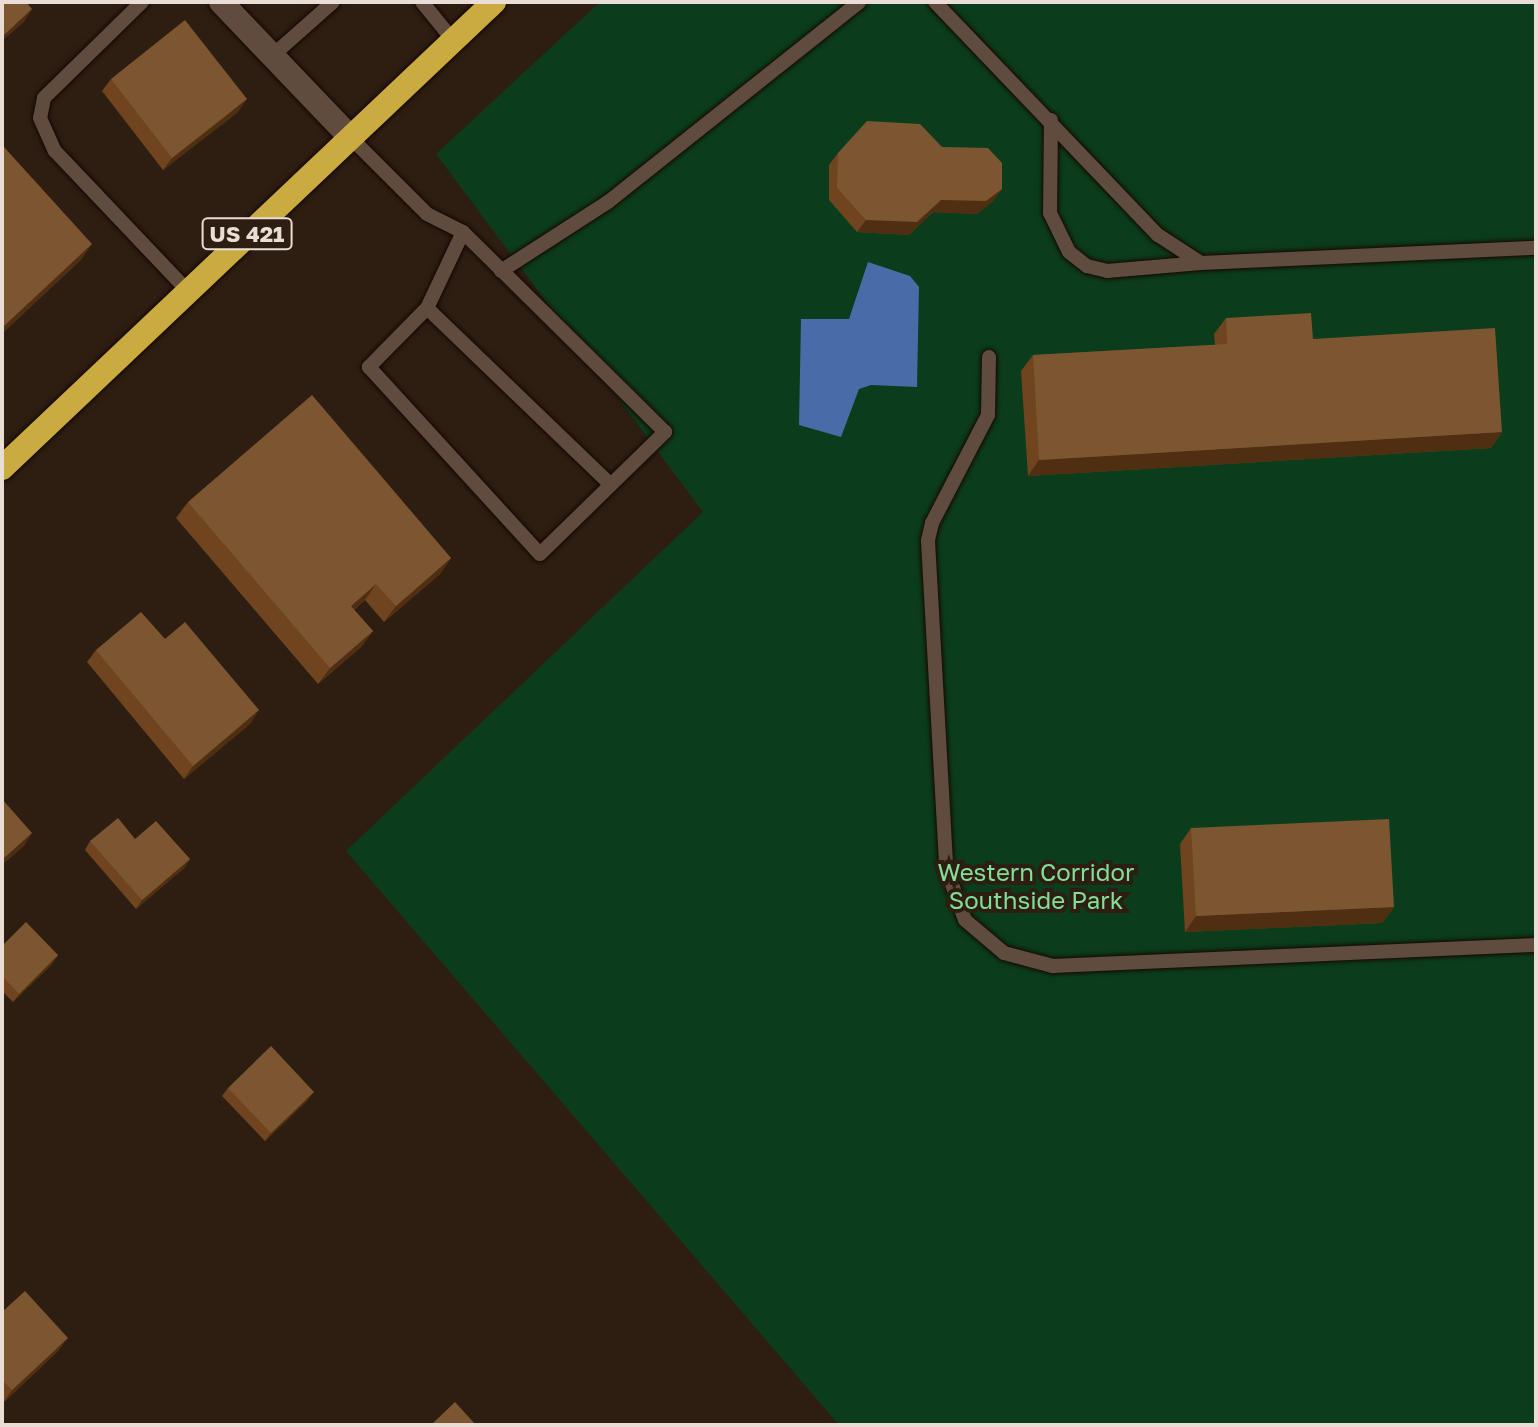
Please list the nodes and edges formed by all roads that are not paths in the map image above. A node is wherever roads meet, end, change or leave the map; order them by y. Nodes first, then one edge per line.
1 (142, 2) edge
2 (221, 2) edge
3 (333, 2) edge
4 (422, 2) edge
5 (494, 2) edge
6 (859, 2) edge
7 (935, 2) edge
8 (453, 40) junction
9 (272, 56) junction
10 (1051, 120) junction
11 (349, 136) junction
12 (463, 232) junction
13 (1536, 248) edge
14 (1201, 263) junction
15 (501, 271) junction
16 (188, 291) junction
17 (427, 308) junction
18 (989, 357) dead end
19 (2, 468) edge
20 (611, 485) junction
21 (1536, 945) edge

1 - 16 lane
2 - 9 street
3 - 9 lane
4 - 8 lane
5 - 8 highway, US 421
6 - 15 lane
7 - 10 lane
8 - 11 highway, US 421
9 - 11 street
10 - 14 lane
10 - 14 lane
11 - 12 lane
11 - 16 highway, US 421
12 - 15 lane
12 - 17 lane
13 - 14 lane
15 - 20 lane
16 - 19 highway, US 421
17 - 20 lane
17 - 20 lane
18 - 21 lane

